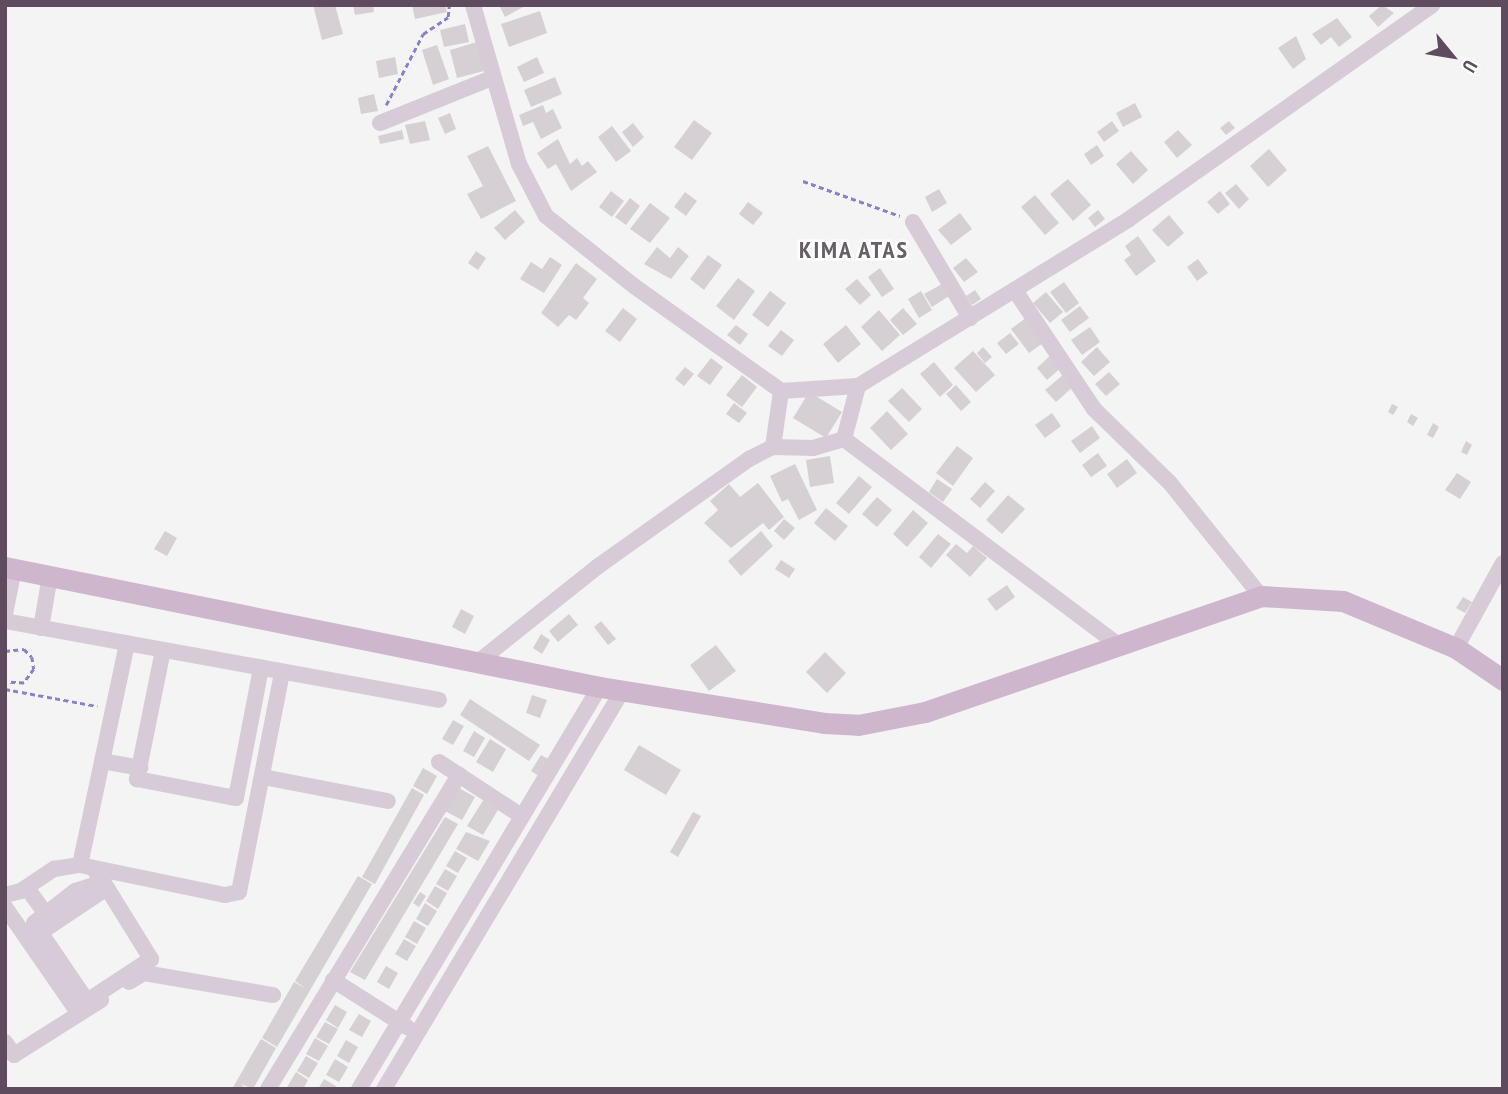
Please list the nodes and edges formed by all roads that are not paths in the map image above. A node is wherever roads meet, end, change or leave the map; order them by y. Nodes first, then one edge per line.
1 (474, 5) edge
2 (1432, 5) edge
3 (492, 78) junction
4 (380, 123) road end
5 (913, 222) road end
6 (1016, 292) junction
7 (970, 318) junction
8 (858, 386) junction
9 (781, 391) junction
10 (844, 439) junction
11 (774, 447) junction
12 (1503, 563) edge
13 (10, 568) edge
14 (50, 576) junction
15 (1262, 596) junction
16 (5, 614) edge
17 (5, 621) edge
18 (41, 628) junction
19 (127, 643) junction
20 (1116, 643) junction
21 (1456, 648) junction
22 (163, 650) junction
23 (478, 662) junction
24 (261, 668) junction
25 (282, 672) junction
26 (1503, 680) edge
27 (600, 687) junction
28 (623, 690) junction
29 (439, 700) dead end
30 (102, 761) junction
31 (439, 762) dead end
32 (140, 768) junction
33 (459, 775) junction
34 (262, 784) junction
35 (239, 786) junction
36 (388, 801) dead end
37 (520, 815) junction
38 (86, 866) junction
39 (105, 885) junction
40 (27, 888) junction
41 (5, 894) edge
42 (5, 907) edge
43 (46, 914) junction
44 (41, 932) junction
45 (332, 980) junction
46 (273, 995) dead end
47 (79, 1014) junction
48 (398, 1022) junction
49 (418, 1034) junction
50 (5, 1042) edge
51 (268, 1089) edge
52 (359, 1089) edge
53 (384, 1089) edge

1 - 3 street
2 - 6 street
3 - 4 street
3 - 9 street
5 - 7 street
6 - 7 street
6 - 15 street
7 - 8 street
8 - 9 street
8 - 10 street
9 - 11 street
10 - 11 street
10 - 20 street
11 - 23 street
12 - 21 street
13 - 14 main road
13 - 16 street
14 - 18 street
14 - 23 main road
15 - 20 main road
15 - 21 main road
17 - 18 street
18 - 19 street
19 - 22 street
19 - 30 street
20 - 28 main road
21 - 26 main road
22 - 24 street
22 - 32 street
23 - 27 main road
24 - 25 street
24 - 35 street
25 - 29 street
25 - 34 street
27 - 28 main road
27 - 37 street
28 - 49 street
30 - 32 street
30 - 38 street
31 - 33 street
32 - 35 street
33 - 37 street
33 - 45 street
34 - 35 street
34 - 36 street
34 - 38 street
37 - 48 street
38 - 39 street
38 - 40 street
39 - 43 street
39 - 44 street
39 - 44 street
40 - 41 street
40 - 43 street
42 - 47 street
43 - 44 street
45 - 48 street
45 - 51 street
46 - 47 street
47 - 50 street
48 - 49 street
48 - 52 street
49 - 53 street

